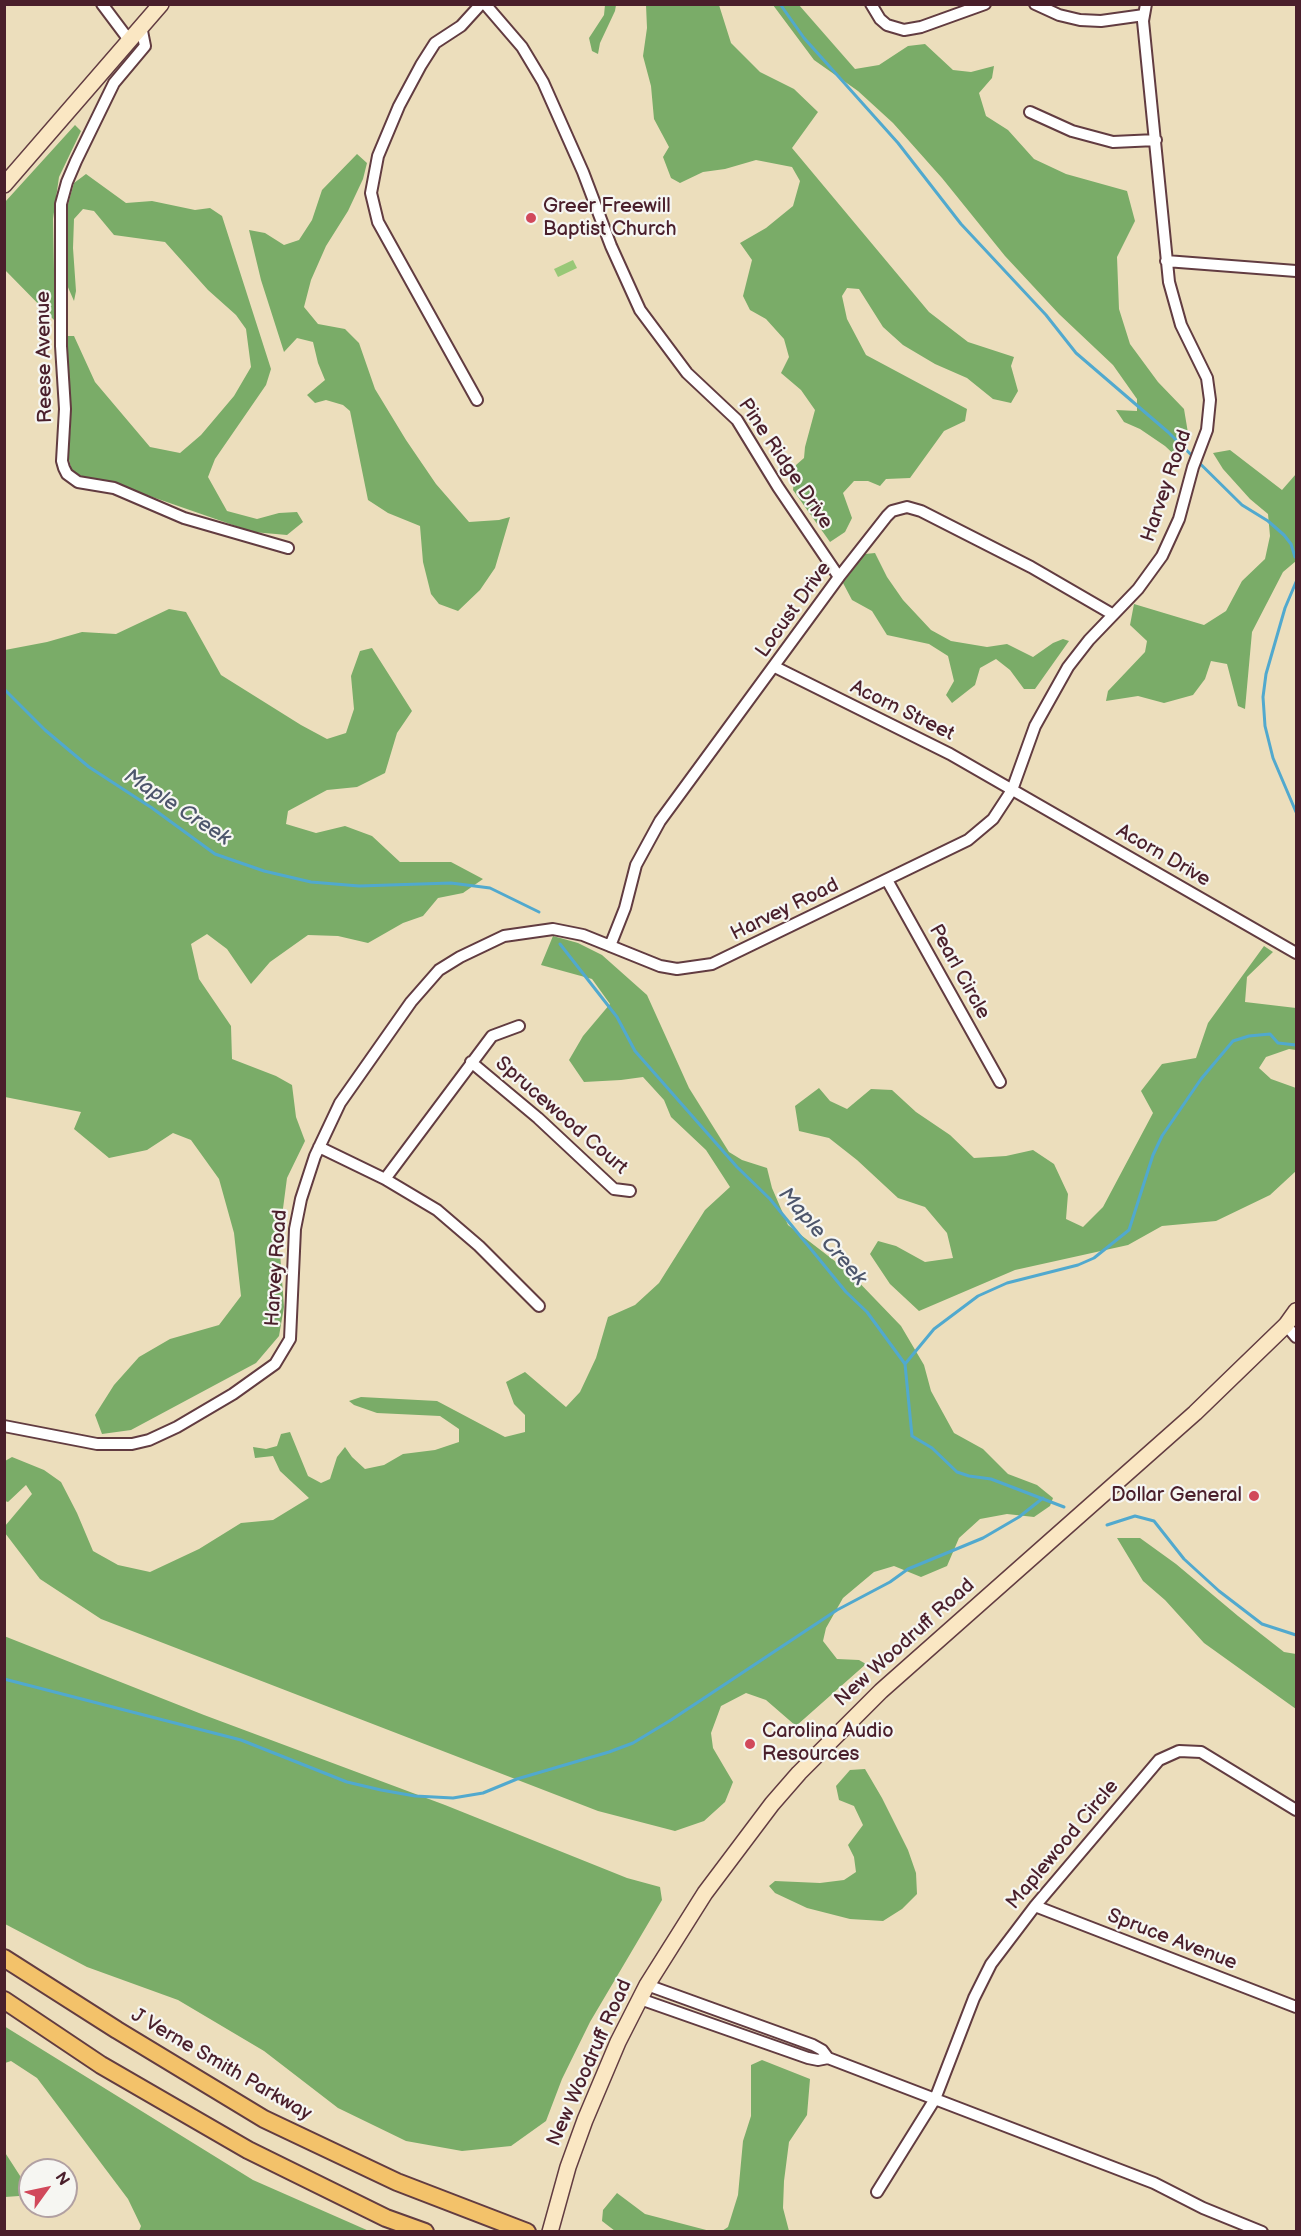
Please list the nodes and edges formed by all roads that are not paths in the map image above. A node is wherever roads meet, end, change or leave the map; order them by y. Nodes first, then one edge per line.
1 (102, 4) edge
2 (161, 4) edge
3 (483, 4) edge
4 (871, 4) edge
5 (985, 4) edge
6 (1035, 4) edge
7 (1145, 10) edge
8 (141, 26) junction
9 (129, 40) junction
10 (1030, 112) dead end
11 (1156, 140) junction
12 (4, 185) edge
13 (1166, 261) junction
14 (1296, 271) edge
15 (477, 400) dead end
16 (288, 548) dead end
17 (840, 577) junction
18 (1112, 614) junction
19 (775, 667) junction
20 (1012, 790) junction
21 (887, 880) junction
22 (610, 946) junction
23 (1296, 953) edge
24 (519, 1026) dead end
25 (471, 1062) junction
26 (1000, 1082) dead end
27 (319, 1147) junction
28 (385, 1179) junction
29 (630, 1191) dead end
30 (539, 1306) dead end
31 (1293, 1322) edge
32 (4, 1425) edge
33 (1296, 1810) edge
34 (1035, 1906) junction
35 (4, 1958) edge
36 (647, 1985) junction
37 (4, 2000) edge
38 (640, 2000) junction
39 (1296, 2007) edge
40 (828, 2058) junction
41 (935, 2099) junction
42 (877, 2192) dead end
43 (424, 2232) edge
44 (527, 2232) edge
45 (550, 2232) edge
46 (1262, 2232) edge

1 - 9 street
2 - 8 main road
3 - 15 street
3 - 17 street, Pine Ridge Drive
4 - 5 street
6 - 7 street
7 - 11 street, Harvey Road
8 - 9 main road
8 - 16 street, Reese Avenue
9 - 12 main road
10 - 11 street
11 - 13 street, Harvey Road
13 - 14 street
13 - 18 street, Harvey Road
17 - 18 street, Locust Drive
17 - 19 street, Locust Drive
18 - 20 street, Harvey Road
19 - 20 street, Acorn Street
19 - 22 street, Locust Drive
20 - 21 street, Harvey Road
20 - 23 street, Acorn Drive
21 - 22 street, Harvey Road
21 - 26 street, Pearl Circle
22 - 27 street, Harvey Road
24 - 25 street
25 - 28 street
25 - 29 street, Sprucewood Court
27 - 28 street
27 - 32 street, Harvey Road
28 - 30 street
31 - 36 main road, New Woodruff Road
33 - 34 street, Maplewood Circle
34 - 39 street, Spruce Avenue
34 - 41 street, Maplewood Circle
35 - 44 main road, J Verne Smith Parkway
36 - 38 main road, New Woodruff Road
36 - 40 street
37 - 43 main road
38 - 40 street
38 - 45 main road, New Woodruff Road
40 - 41 street
41 - 42 street, Maplewood Circle
41 - 46 street

